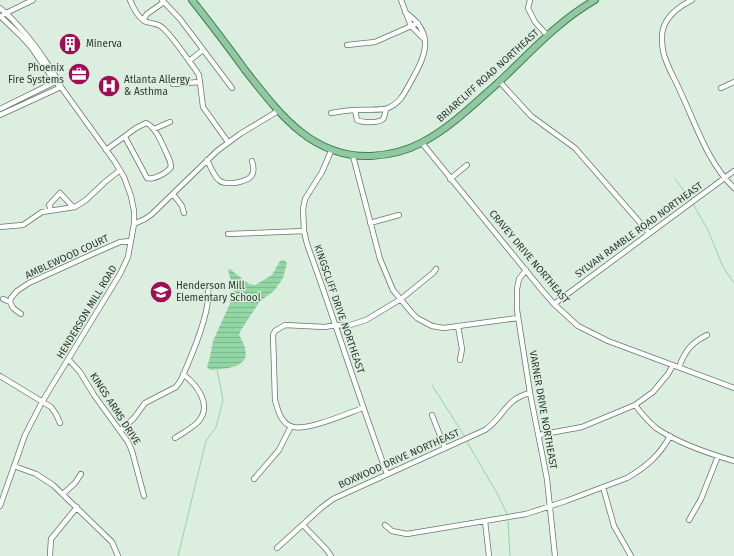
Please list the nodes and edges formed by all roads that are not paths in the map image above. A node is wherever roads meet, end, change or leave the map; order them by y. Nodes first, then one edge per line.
1 (33, 0) edge
2 (130, 0) edge
3 (192, 0) edge
4 (401, 0) edge
5 (530, 0) edge
6 (595, 0) edge
7 (691, 0) edge
8 (163, 1) edge
9 (0, 8) edge
10 (405, 12) junction
11 (6, 13) junction
12 (0, 16) edge
13 (145, 22) junction
14 (418, 23) junction
15 (411, 26) junction
16 (547, 35) junction
17 (424, 39) junction
18 (347, 45) dead end
19 (203, 50) junction
20 (189, 61) junction
21 (57, 81) junction
22 (200, 82) junction
23 (499, 82) junction
24 (734, 82) edge
25 (173, 84) dead end
26 (62, 87) junction
27 (232, 88) dead end
28 (721, 88) dead end
29 (0, 109) edge
30 (386, 109) junction
31 (355, 110) junction
32 (278, 111) junction
33 (330, 113) dead end
34 (0, 115) edge
35 (170, 122) dead end
36 (154, 129) junction
37 (125, 137) junction
38 (228, 142) junction
39 (422, 143) junction
40 (106, 150) junction
41 (331, 151) junction
42 (353, 156) junction
43 (207, 160) junction
44 (252, 161) dead end
45 (467, 165) dead end
46 (120, 170) junction
47 (734, 171) edge
48 (724, 178) junction
49 (450, 179) junction
50 (734, 188) edge
51 (173, 194) junction
52 (73, 207) junction
53 (51, 210) junction
54 (184, 213) dead end
55 (399, 215) dead end
56 (370, 223) junction
57 (134, 224) junction
58 (0, 227) edge
59 (304, 231) junction
60 (649, 233) junction
61 (228, 234) dead end
62 (131, 241) junction
63 (436, 269) dead end
64 (526, 270) junction
65 (208, 290) dead end
66 (4, 299) dead end
67 (401, 299) junction
68 (10, 302) junction
69 (554, 304) junction
70 (21, 314) dead end
71 (518, 318) junction
72 (336, 325) junction
73 (458, 326) junction
74 (707, 335) dead end
75 (69, 360) junction
76 (460, 360) dead end
77 (673, 365) junction
78 (679, 367) junction
79 (183, 374) junction
80 (0, 376) edge
81 (734, 388) edge
82 (530, 393) junction
83 (42, 402) junction
84 (635, 405) junction
85 (363, 408) junction
86 (432, 415) dead end
87 (60, 423) dead end
88 (291, 426) junction
89 (121, 430) junction
90 (539, 435) junction
91 (670, 436) junction
92 (176, 438) dead end
93 (445, 448) junction
94 (718, 456) junction
95 (734, 461) edge
96 (14, 466) junction
97 (81, 474) dead end
98 (387, 474) junction
99 (254, 479) dead end
100 (603, 487) junction
101 (63, 494) junction
102 (144, 496) dead end
103 (0, 506) edge
104 (550, 506) junction
105 (77, 507) junction
106 (689, 520) dead end
107 (485, 521) junction
108 (303, 525) junction
109 (385, 525) dead end
110 (277, 548) dead end
111 (50, 555) dead end
112 (118, 556) edge
113 (330, 556) edge
114 (489, 556) edge
115 (555, 556) edge
116 (631, 556) edge

1 - 11 street
2 - 13 street
3 - 32 main road, BRIARCLIFF ROAD NORTHEAST
4 - 10 street
5 - 16 street
6 - 16 main road, BRIARCLIFF ROAD NORTHEAST
7 - 48 street
8 - 13 street
8 - 19 street
9 - 11 street, HENDERSON MILL ROAD
10 - 14 street
10 - 15 street
11 - 12 street
11 - 21 street, HENDERSON MILL ROAD
12 - 21 street, HENDERSON MILL ROAD
13 - 20 street
14 - 15 street
14 - 17 street
15 - 17 street
15 - 18 street
16 - 23 main road, BRIARCLIFF ROAD NORTHEAST
17 - 30 street
19 - 20 street
19 - 27 street
20 - 22 street
21 - 26 street, HENDERSON MILL ROAD
21 - 29 street
22 - 25 street
22 - 38 street
23 - 39 main road, BRIARCLIFF ROAD NORTHEAST
23 - 60 street
24 - 28 street
26 - 34 street
26 - 40 street, HENDERSON MILL ROAD
30 - 31 street
30 - 31 street
31 - 33 street
32 - 38 street
32 - 41 main road, BRIARCLIFF ROAD NORTHEAST
35 - 36 street
36 - 37 street
36 - 37 street
37 - 40 street
38 - 43 street
39 - 42 main road, BRIARCLIFF ROAD NORTHEAST
39 - 49 street, CRAVEY DRIVE NORTHEAST
40 - 46 street, HENDERSON MILL ROAD
41 - 42 main road, BRIARCLIFF ROAD NORTHEAST
41 - 59 street, KINGSCLIFF DRIVE NORTHEAST
42 - 56 street
43 - 44 street
43 - 51 street
45 - 49 street
46 - 52 street
46 - 57 street, HENDERSON MILL ROAD
47 - 48 street, SYLVAN RAMBLE ROAD NORTHEAST
48 - 50 street
48 - 60 street, SYLVAN RAMBLE ROAD NORTHEAST
49 - 64 street, CRAVEY DRIVE NORTHEAST
51 - 54 street
51 - 57 street
52 - 53 street
52 - 53 street
53 - 58 street
55 - 56 street
56 - 67 street
57 - 62 street, HENDERSON MILL ROAD
59 - 61 street
59 - 72 street, KINGSCLIFF DRIVE NORTHEAST
60 - 69 street, SYLVAN RAMBLE ROAD NORTHEAST
62 - 68 street, AMBLEWOOD COURT
62 - 75 street, HENDERSON MILL ROAD
63 - 67 street
64 - 69 street, CRAVEY DRIVE NORTHEAST
64 - 71 street, VARNER DRIVE NORTHEAST
65 - 79 street
66 - 68 street
67 - 72 street
67 - 73 street
68 - 70 street
69 - 77 street, CRAVEY DRIVE NORTHEAST
71 - 73 street
71 - 82 street, VARNER DRIVE NORTHEAST
72 - 85 street, KINGSCLIFF DRIVE NORTHEAST
72 - 88 street
73 - 76 street
74 - 78 street
75 - 83 street, HENDERSON MILL ROAD
75 - 89 street, KINGS ARMS DRIVE
77 - 78 street, CRAVEY DRIVE NORTHEAST
77 - 84 street
78 - 81 street, CRAVEY DRIVE NORTHEAST
79 - 89 street
79 - 92 street
80 - 83 street
82 - 90 street, VARNER DRIVE NORTHEAST
82 - 93 street, BOXWOOD DRIVE NORTHEAST
83 - 87 street
83 - 96 street, HENDERSON MILL ROAD
84 - 90 street
84 - 91 street
85 - 88 street
85 - 98 street, KINGSCLIFF DRIVE NORTHEAST
86 - 93 street
88 - 99 street
89 - 102 street, KINGS ARMS DRIVE
90 - 104 street, VARNER DRIVE NORTHEAST
91 - 94 street
91 - 100 street
93 - 98 street, BOXWOOD DRIVE NORTHEAST
94 - 95 street
94 - 106 street
96 - 101 street
96 - 103 street, HENDERSON MILL ROAD
97 - 101 street
98 - 108 street, BOXWOOD DRIVE NORTHEAST
100 - 104 street
100 - 116 street
101 - 105 street
104 - 107 street
104 - 115 street, VARNER DRIVE NORTHEAST
105 - 111 street
105 - 112 street
107 - 109 street
107 - 114 street
108 - 110 street, BOXWOOD DRIVE NORTHEAST
108 - 113 street

